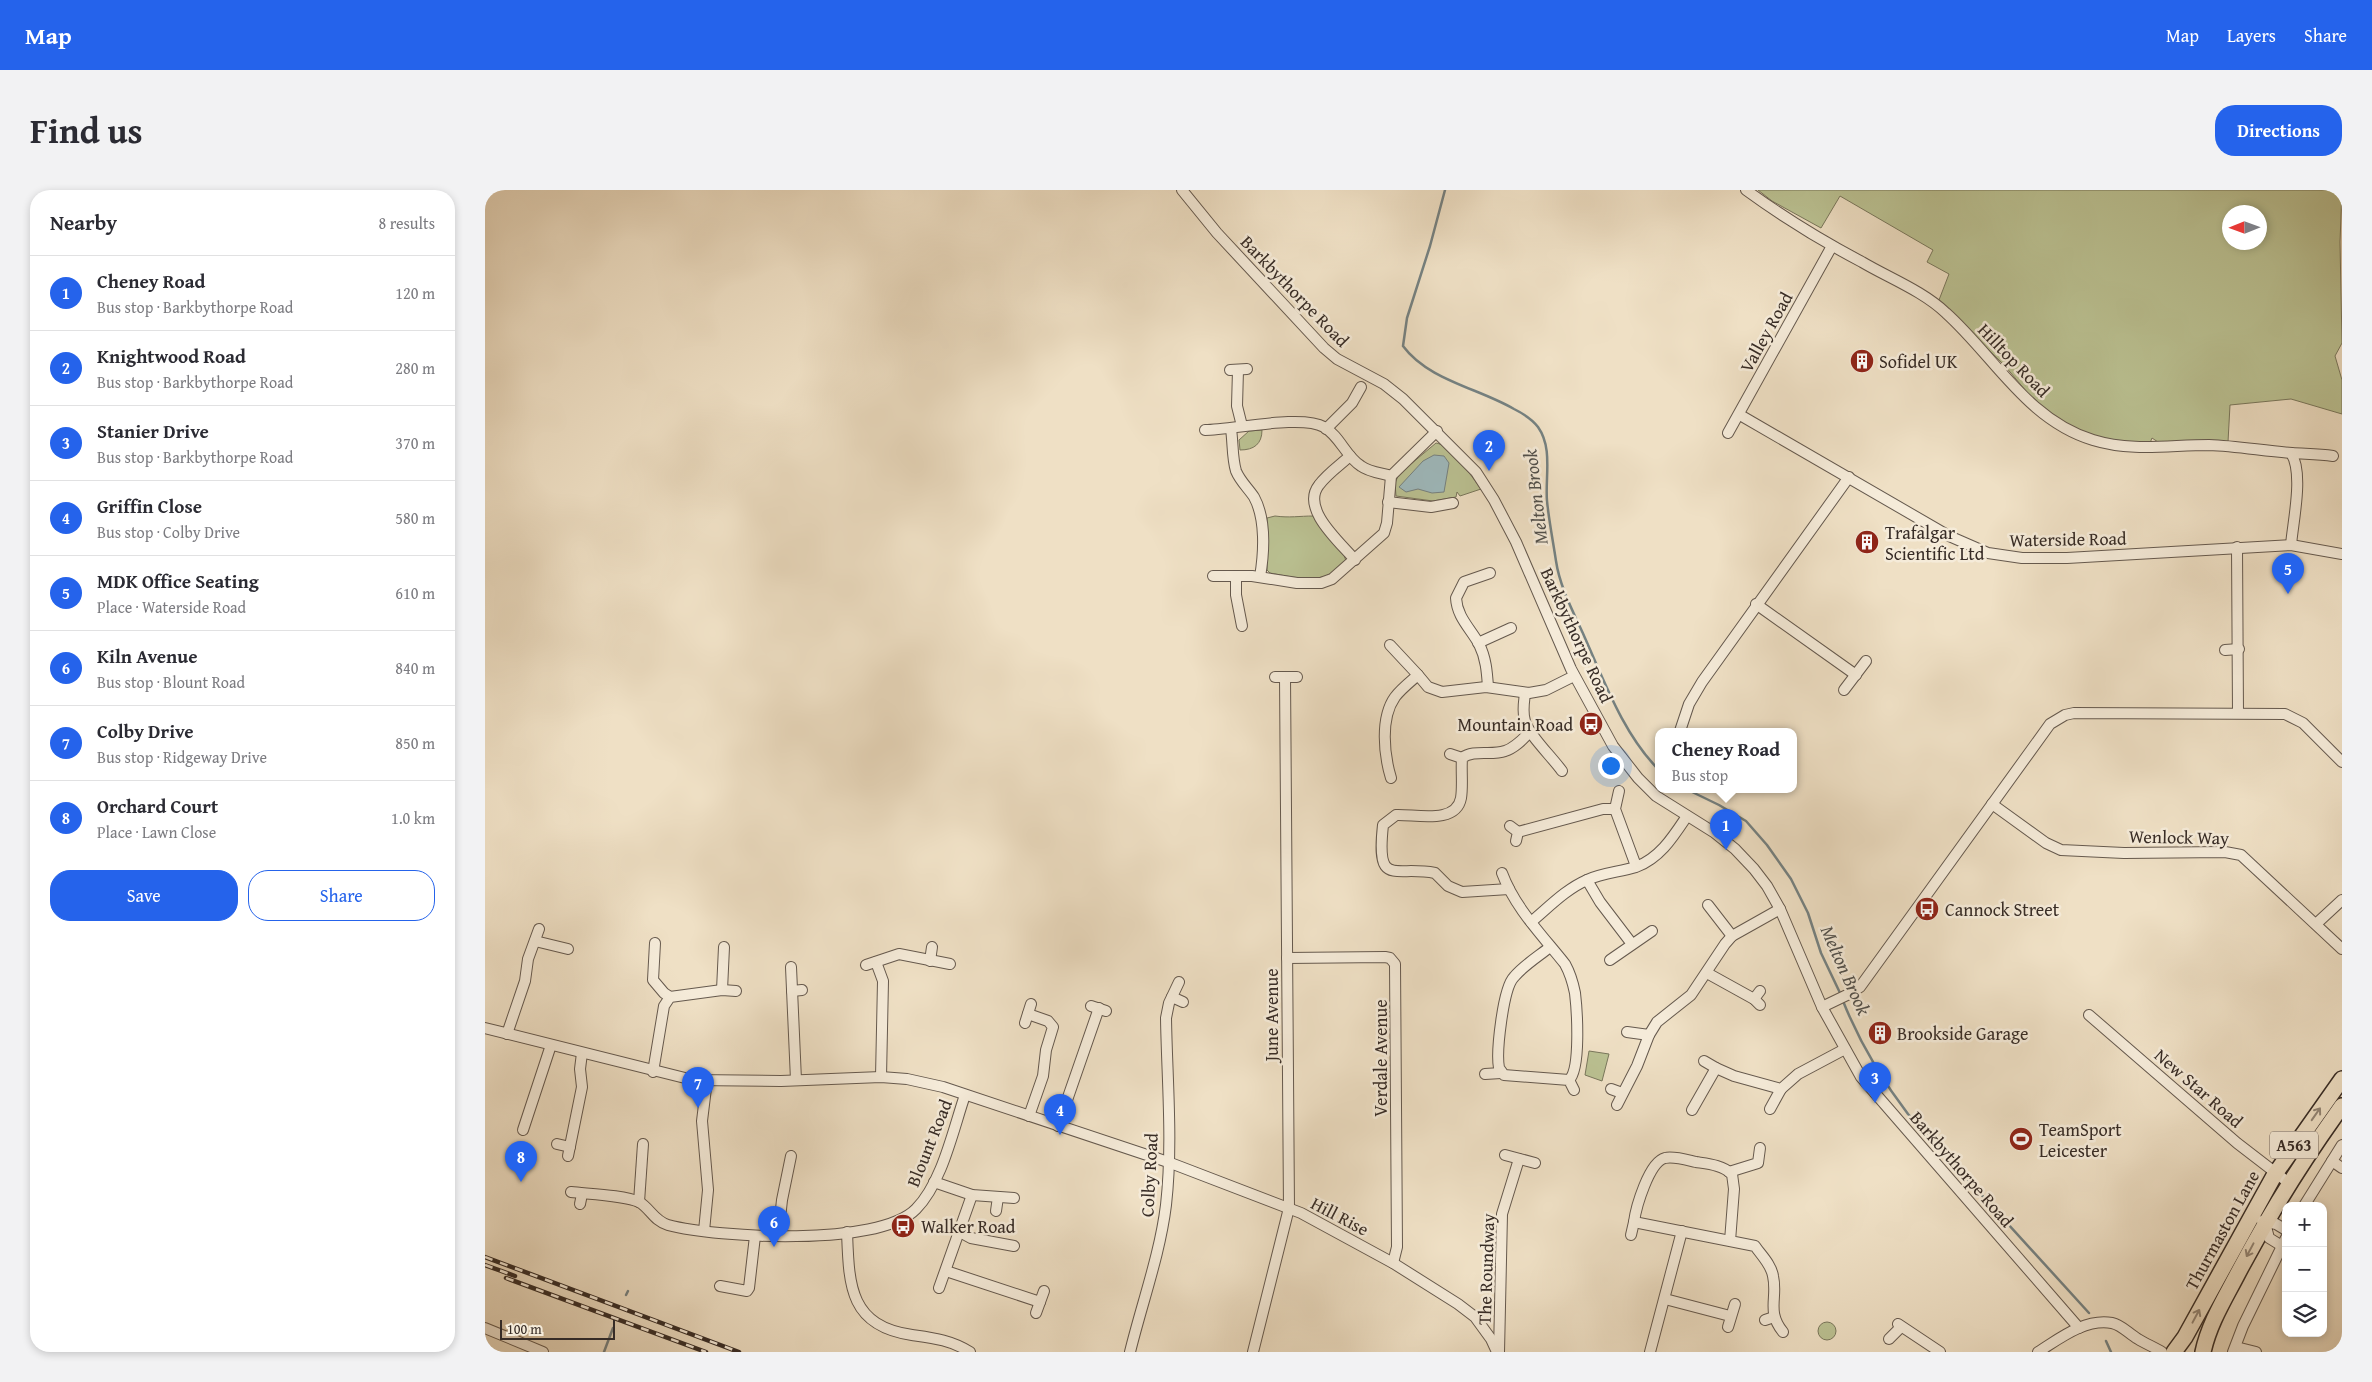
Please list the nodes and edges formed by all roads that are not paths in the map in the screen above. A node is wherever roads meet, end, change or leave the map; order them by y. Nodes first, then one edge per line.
1 (1182, 190) edge
2 (1746, 190) edge
3 (1832, 246) junction
4 (1239, 370) dead end
5 (1362, 387) dead end
6 (1739, 415) junction
7 (1242, 426) junction
8 (1231, 429) junction
9 (1326, 429) junction
10 (1205, 430) dead end
11 (1437, 431) junction
12 (1729, 434) dead end
13 (2291, 453) junction
14 (1350, 456) junction
15 (2333, 456) dead end
16 (1391, 476) junction
17 (1849, 477) junction
18 (1388, 502) junction
19 (1447, 507) dead end
20 (2291, 545) junction
21 (2237, 547) junction
22 (2342, 554) edge
23 (1355, 560) junction
24 (1489, 573) dead end
25 (1213, 576) dead end
26 (1236, 576) junction
27 (1260, 577) junction
28 (1756, 604) junction
29 (1238, 620) dead end
30 (1513, 627) dead end
31 (1479, 643) junction
32 (2225, 650) dead end
33 (2239, 650) junction
34 (1393, 651) dead end
35 (1866, 661) dead end
36 (1418, 675) junction
37 (1855, 675) junction
38 (1574, 676) junction
39 (1297, 677) dead end
40 (1488, 687) junction
41 (1844, 690) dead end
42 (1525, 693) junction
43 (2238, 713) junction
44 (1682, 728) edge
45 (1530, 732) junction
46 (1450, 754) dead end
47 (1462, 758) junction
48 (2342, 762) edge
49 (1562, 771) dead end
50 (1391, 778) dead end
51 (1655, 789) edge
52 (1619, 791) dead end
53 (1660, 793) edge
54 (1992, 804) junction
55 (1615, 809) junction
56 (1687, 816) junction
57 (1515, 833) dead end
58 (1636, 866) junction
59 (1503, 873) dead end
60 (1587, 880) junction
61 (1509, 889) junction
62 (2342, 900) edge
63 (1708, 905) dead end
64 (1779, 909) junction
65 (1531, 922) junction
66 (2316, 924) junction
67 (539, 929) dead end
68 (1652, 931) dead end
69 (1732, 936) junction
70 (535, 941) junction
71 (1632, 944) junction
72 (932, 947) dead end
73 (1550, 947) junction
74 (569, 949) dead end
75 (2342, 949) edge
76 (657, 950) dead end
77 (727, 952) dead end
78 (1287, 958) junction
79 (1611, 960) dead end
80 (930, 961) junction
81 (950, 964) dead end
82 (791, 967) dead end
83 (1707, 973) junction
84 (1179, 982) dead end
85 (722, 990) junction
86 (736, 991) dead end
87 (670, 997) junction
88 (1172, 997) junction
89 (1758, 998) dead end
90 (1183, 1002) dead end
91 (1822, 1006) junction
92 (1099, 1008) dead end
93 (1028, 1014) dead end
94 (2089, 1016) dead end
95 (485, 1028) edge
96 (1627, 1032) dead end
97 (507, 1034) junction
98 (1649, 1035) junction
99 (551, 1045) junction
100 (1845, 1049) junction
101 (582, 1053) junction
102 (1704, 1062) dead end
103 (1716, 1068) junction
104 (653, 1072) junction
105 (1501, 1072) junction
106 (1485, 1074) dead end
107 (881, 1077) junction
108 (2342, 1079) edge
109 (707, 1080) junction
110 (796, 1080) junction
111 (1569, 1080) junction
112 (1781, 1089) junction
113 (1574, 1090) dead end
114 (1611, 1090) dead end
115 (1622, 1093) junction
116 (965, 1095) junction
117 (1617, 1105) dead end
118 (2342, 1106) edge
119 (1770, 1109) dead end
120 (1692, 1110) dead end
121 (1029, 1116) junction
122 (1058, 1126) junction
123 (523, 1130) dead end
124 (557, 1144) dead end
125 (2342, 1145) edge
126 (1760, 1148) dead end
127 (647, 1150) dead end
128 (1505, 1156) dead end
129 (1519, 1159) junction
130 (2332, 1161) junction
131 (1168, 1162) junction
132 (1535, 1163) dead end
133 (778, 1167) dead end
134 (2342, 1168) edge
135 (1729, 1172) junction
136 (2275, 1174) junction
137 (934, 1182) junction
138 (2289, 1183) junction
139 (972, 1195) junction
140 (578, 1196) dead end
141 (997, 1197) junction
142 (1014, 1198) dead end
143 (639, 1202) junction
144 (2306, 1202) edge
145 (1289, 1208) junction
146 (997, 1211) dead end
147 (2251, 1214) junction
148 (1634, 1222) junction
149 (2265, 1223) junction
150 (2282, 1228) edge
151 (704, 1231) junction
152 (1682, 1231) junction
153 (847, 1232) junction
154 (960, 1232) junction
155 (1631, 1235) dead end
156 (755, 1236) junction
157 (778, 1236) junction
158 (1730, 1241) junction
159 (2282, 1241) edge
160 (1014, 1246) dead end
161 (2282, 1246) edge
162 (1393, 1263) junction
163 (946, 1271) junction
164 (720, 1286) dead end
165 (939, 1288) dead end
166 (1044, 1291) dead end
167 (1665, 1299) junction
168 (1040, 1302) junction
169 (1735, 1304) dead end
170 (1036, 1313) dead end
171 (1730, 1316) junction
172 (1500, 1318) junction
173 (1482, 1327) junction
174 (1728, 1327) dead end
175 (485, 1328) edge
176 (2079, 1328) junction
177 (1783, 1332) dead end
178 (2137, 1338) junction
179 (1889, 1339) dead end
180 (2234, 1349) edge
181 (543, 1352) edge
182 (969, 1352) edge
183 (1130, 1352) edge
184 (1253, 1352) edge
185 (1498, 1352) edge
186 (1650, 1352) edge
187 (1939, 1352) edge
188 (2038, 1352) edge
189 (2144, 1352) edge
190 (2161, 1352) edge
191 (2174, 1352) edge
192 (2203, 1352) edge
193 (2256, 1352) edge

1 - 11 street, Barkbythorpe Road
2 - 3 street, Hilltop Road
3 - 6 street, Valley Road
3 - 13 street, Hilltop Road
4 - 7 street
5 - 9 street
6 - 12 street, Valley Road
6 - 17 street, Waterside Road
7 - 8 street
7 - 9 street
8 - 10 street
8 - 27 street
9 - 14 street
11 - 16 street
11 - 38 street, Barkbythorpe Road
13 - 15 street, Hilltop Road
13 - 20 street
14 - 16 street
14 - 23 street
16 - 18 street
17 - 21 street, Waterside Road
17 - 28 street
18 - 19 street
18 - 23 street
20 - 21 street, Waterside Road
20 - 22 street, Waterside Road
21 - 33 street
23 - 27 street
24 - 31 street
25 - 26 street
26 - 27 street
26 - 29 street
28 - 37 street
28 - 44 street
30 - 31 street
31 - 40 street
32 - 33 street
33 - 43 street
34 - 36 street
35 - 37 street
36 - 40 street
36 - 50 street
37 - 41 street
38 - 42 street
38 - 51 street, Barkbythorpe Road
39 - 78 street, June Avenue
40 - 42 street
42 - 45 street
43 - 48 street
43 - 54 street
45 - 47 street
45 - 49 street
46 - 47 street
47 - 61 street
52 - 55 street
53 - 56 street, Barkbythorpe Road
54 - 66 street, Wenlock Way
54 - 91 street
55 - 57 street
55 - 58 street
56 - 58 street
56 - 64 street, Barkbythorpe Road
58 - 60 street
59 - 61 street
60 - 65 street
60 - 71 street
61 - 65 street
62 - 66 street
63 - 69 street
64 - 69 street
64 - 91 street, Barkbythorpe Road
65 - 73 street
66 - 75 street, Wenlock Way
67 - 70 street
68 - 71 street
69 - 83 street
70 - 74 street
70 - 97 street
71 - 79 street
72 - 80 street
73 - 105 street
73 - 111 street
76 - 87 street
77 - 85 street
78 - 145 street, June Avenue
78 - 162 street, Verdale Avenue
80 - 81 street
80 - 107 street
82 - 110 street
83 - 89 street
83 - 98 street
84 - 88 street, Colby Road
85 - 86 street
85 - 87 street
87 - 104 street
88 - 90 street
88 - 131 street, Colby Road
91 - 100 street, Barkbythorpe Road
92 - 122 street
93 - 121 street
94 - 136 street, New Star Road
95 - 97 street, Hill Rise
96 - 98 street
97 - 99 street, Hill Rise
98 - 115 street
99 - 101 street, Hill Rise
99 - 123 street
100 - 112 street
100 - 176 street, Barkbythorpe Road
101 - 104 street, Hill Rise
101 - 124 street
102 - 103 street
103 - 112 street
103 - 120 street
104 - 109 street, Hill Rise
105 - 106 street
105 - 111 street
107 - 110 street, Hill Rise
107 - 116 street, Hill Rise
136 -> 108 highway, Thurmaston Lane / A563
109 - 110 street, Hill Rise
109 - 151 street
111 - 113 street
112 - 119 street
114 - 115 street
115 - 117 street
116 - 121 street, Hill Rise
116 - 137 street, Blount Road
118 - 138 highway, Thurmaston Lane / A563
121 - 122 street, Hill Rise
122 - 131 street, Hill Rise
125 - 130 street
126 - 135 street
127 - 143 street
128 - 129 street
129 - 132 street
129 - 172 street, The Roundway
130 - 134 street
130 - 144 street
131 - 145 street, Hill Rise
131 - 183 street, Colby Road
133 - 157 street
135 - 148 street
135 - 158 street
136 - 138 street, New Star Road
136 - 147 highway, Thurmaston Lane / A563
137 - 139 street
137 - 153 street, Blount Road
138 - 149 highway, Thurmaston Lane / A563
139 - 141 street
139 - 154 street
140 - 143 street
141 - 142 street
141 - 146 street
143 - 151 street, Blount Road
145 - 162 street, Hill Rise
145 - 184 street, June Avenue
147 - 149 street
191 -> 147 highway, Thurmaston Lane / A563
148 - 152 street
148 - 155 street
149 - 150 street
149 - 159 street
149 -> 192 highway, Thurmaston Lane / A563
151 - 156 street, Blount Road
152 - 158 street
152 - 167 street
153 - 157 street, Blount Road
153 - 182 street
154 - 160 street
154 - 163 street
156 - 157 street, Blount Road
156 - 164 street
158 - 177 street
161 - 180 street
162 - 173 street, Hill Rise
163 - 165 street
163 - 168 street
166 - 168 street
167 - 171 street
167 - 186 street
168 - 170 street
169 - 171 street
171 - 174 street
172 - 173 street
172 - 185 street, The Roundway
173 - 185 street, Hill Rise
175 - 181 street
176 - 178 street
176 - 188 street
178 - 189 street
178 - 190 street
179 - 187 street
180 - 193 street

